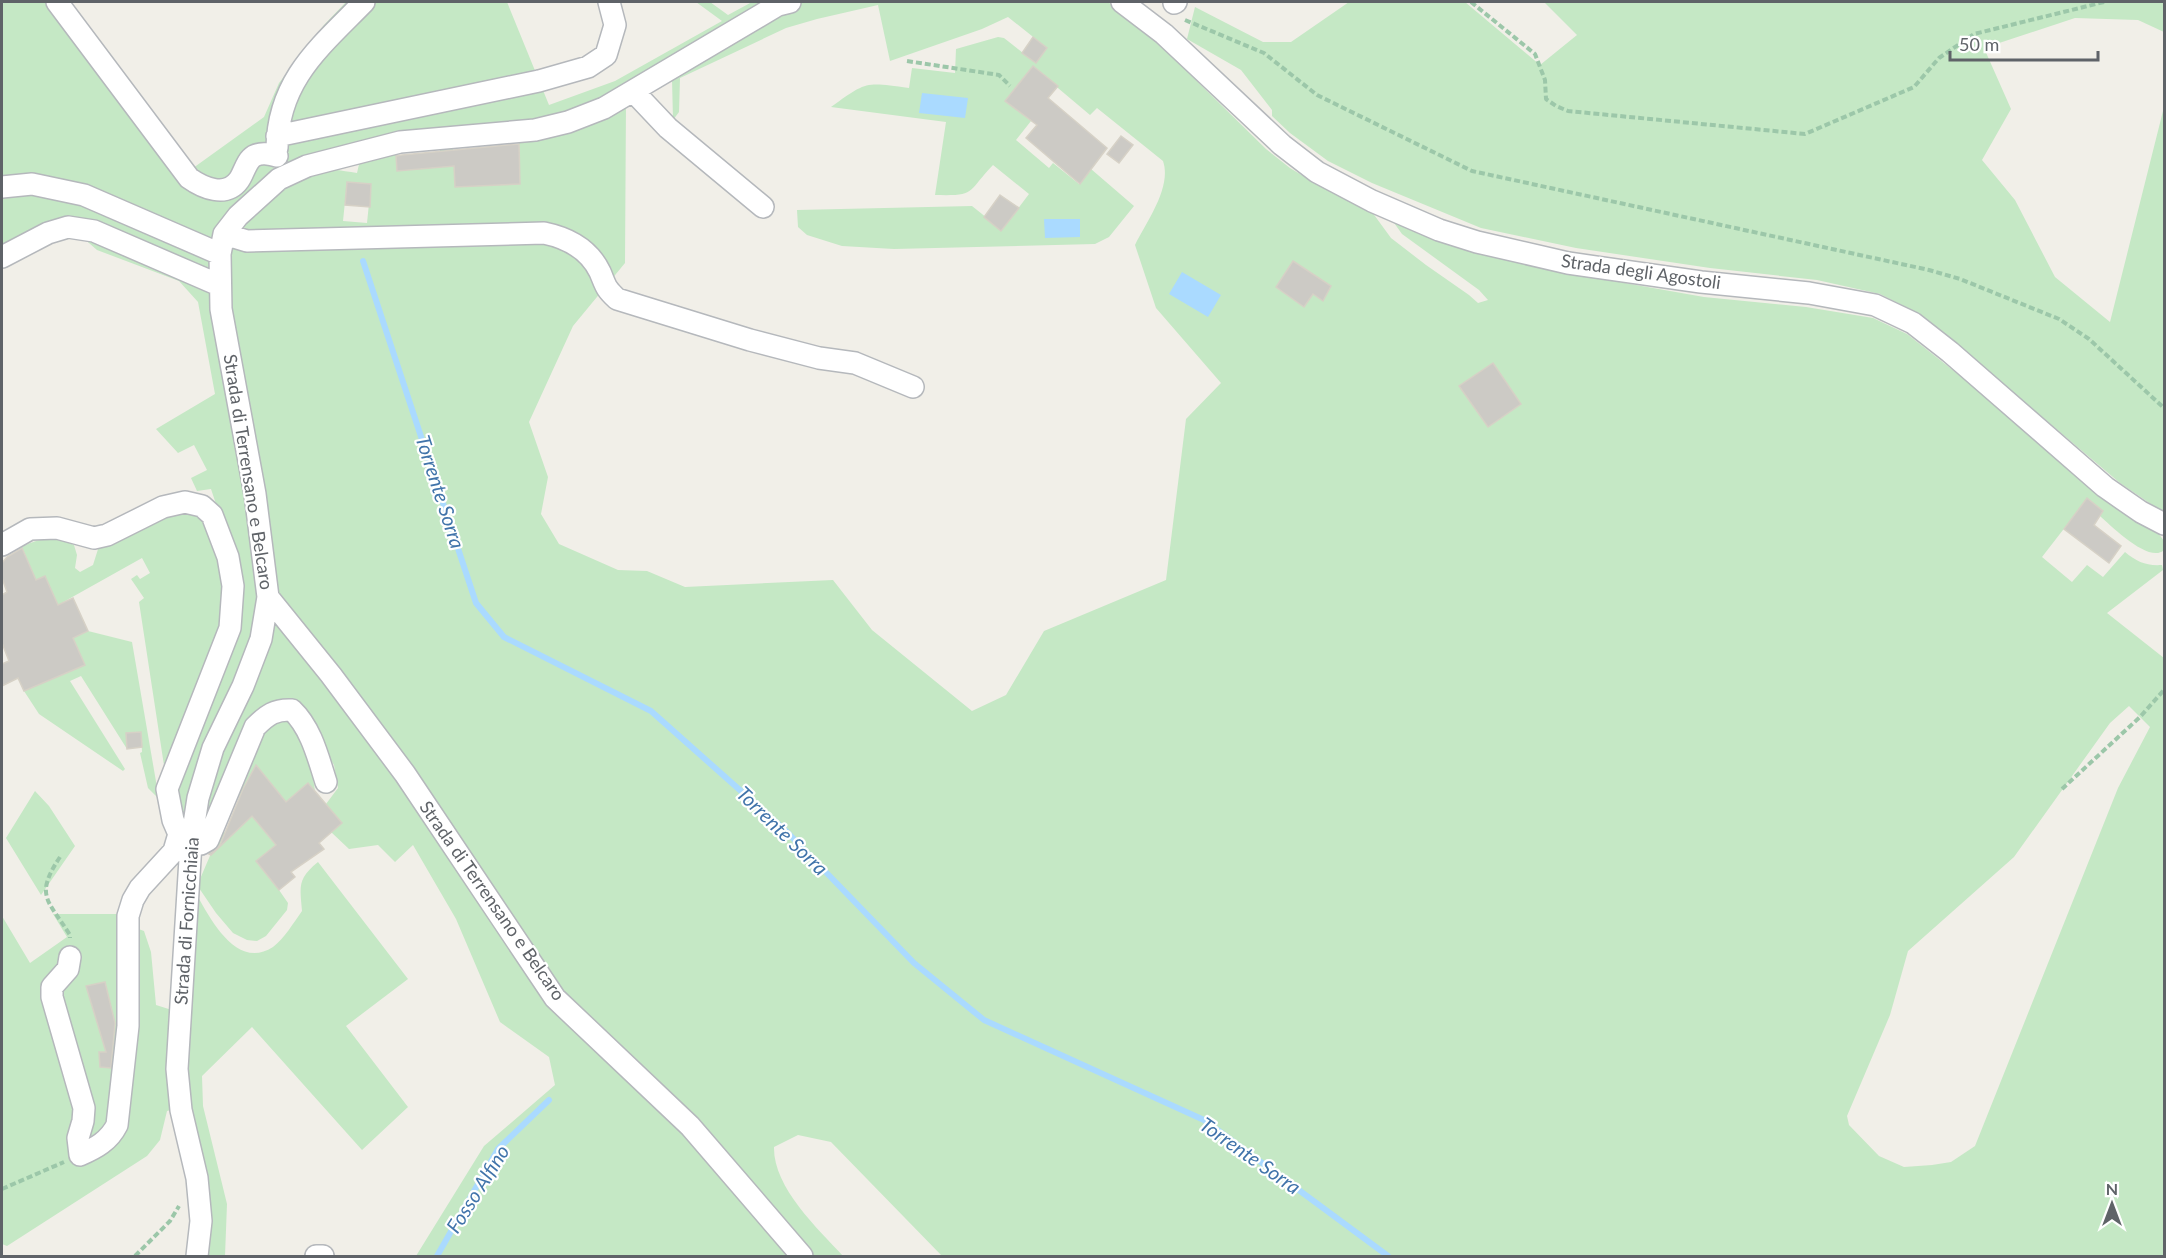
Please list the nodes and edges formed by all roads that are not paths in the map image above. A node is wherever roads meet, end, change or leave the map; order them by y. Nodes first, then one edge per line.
1 (57, 2) edge
2 (364, 2) edge
3 (609, 2) edge
4 (790, 2) edge
5 (1122, 2) edge
6 (633, 91) junction
7 (277, 146) junction
8 (279, 179) junction
9 (2, 187) edge
10 (763, 207) dead end
11 (222, 244) junction
12 (2, 257) edge
13 (219, 285) junction
14 (913, 387) dead end
15 (2164, 524) edge
16 (2, 545) edge
17 (268, 597) junction
18 (326, 782) dead end
19 (185, 838) junction
20 (70, 957) road end
21 (197, 1257) edge
22 (316, 1257) edge
23 (323, 1257) edge
24 (802, 1257) edge

1 - 7 street
2 - 7 street
3 - 7 street
4 - 6 street
5 - 15 street, Strada degli Agostoli
6 - 8 street
6 - 10 street
7 - 8 street
8 - 11 street
9 - 11 street
11 - 13 street, Strada di Terrensano e Belcaro
11 - 14 street
12 - 13 street
13 - 17 street, Strada di Terrensano e Belcaro
16 - 19 street
17 - 19 street, Strada di Fornicchiaia
17 - 24 street, Strada di Terrensano e Belcaro
18 - 19 street
19 - 20 street
19 - 21 street, Strada di Fornicchiaia
22 - 23 street

